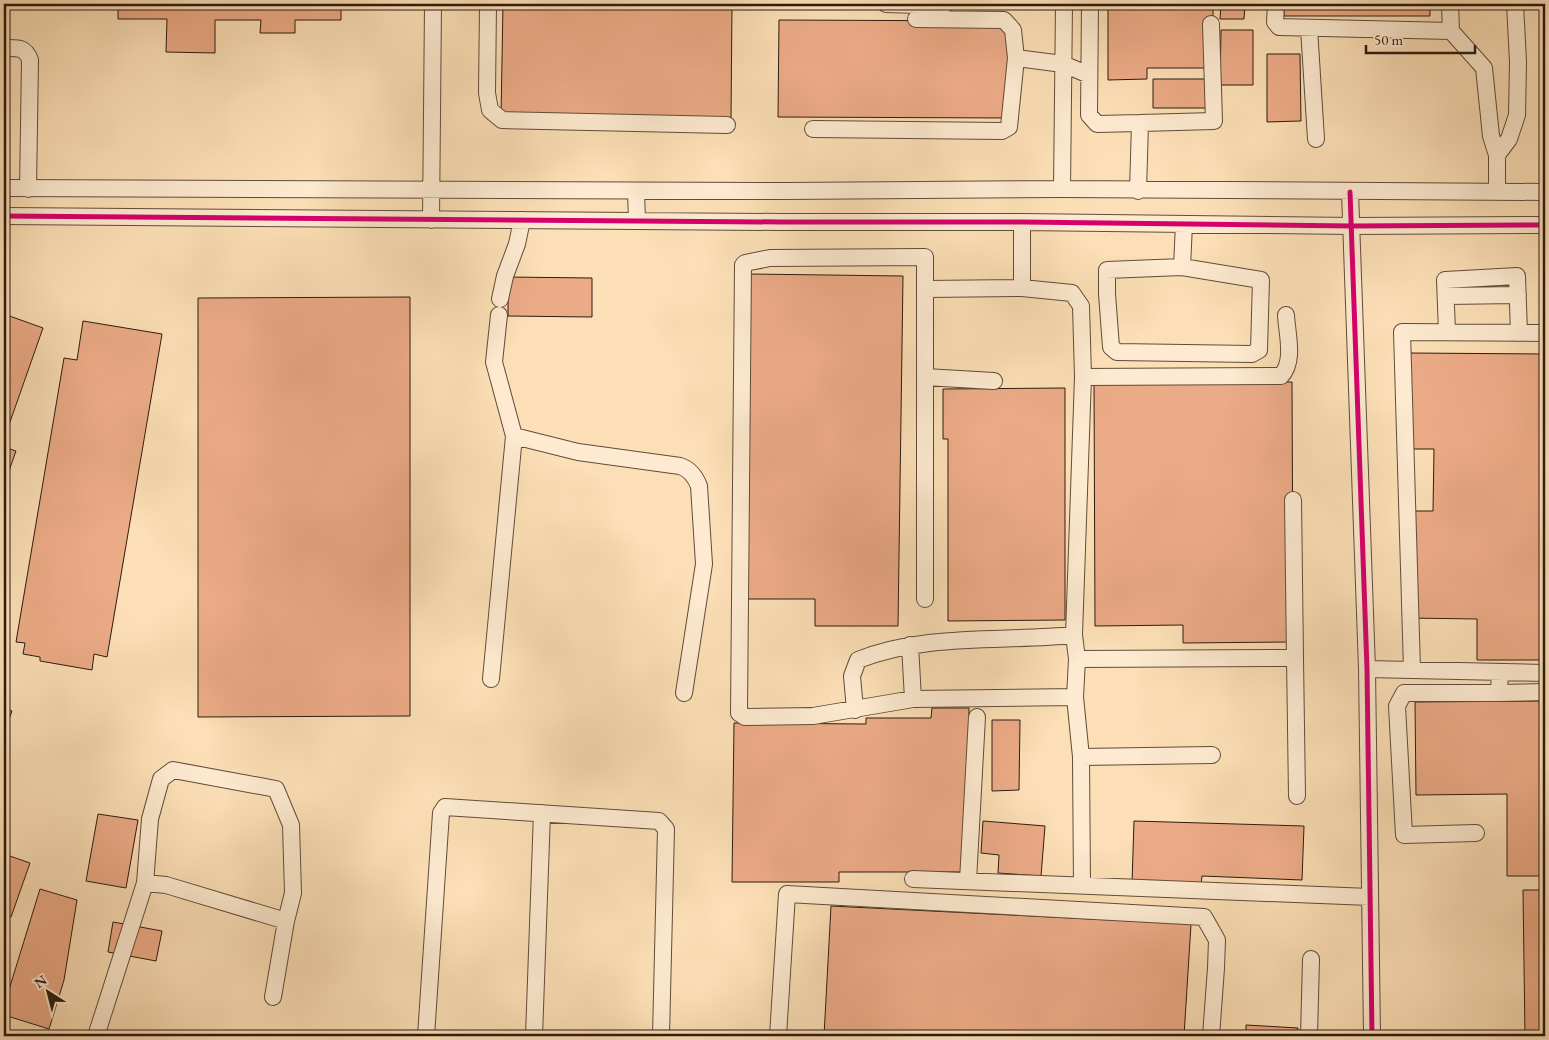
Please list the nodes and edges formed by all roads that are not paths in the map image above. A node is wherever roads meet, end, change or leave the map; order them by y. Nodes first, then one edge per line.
1 (432, 4) edge
2 (488, 4) edge
3 (886, 4) edge
4 (946, 4) edge
5 (1064, 4) edge
6 (1090, 4) edge
7 (1276, 4) edge
8 (1450, 4) edge
9 (1515, 4) edge
10 (916, 19) dead end
11 (1211, 24) dead end
12 (1308, 28) junction
13 (1450, 31) junction
14 (4, 48) edge
15 (1016, 58) junction
16 (1063, 64) junction
17 (1089, 75) junction
18 (1140, 123) junction
19 (727, 125) dead end
20 (813, 129) dead end
21 (1316, 138) dead end
22 (1497, 155) junction
23 (4, 188) edge
24 (28, 189) junction
25 (431, 189) junction
26 (1062, 189) junction
27 (636, 191) junction
28 (1138, 191) junction
29 (1350, 192) junction
30 (1497, 192) junction
31 (1545, 192) edge
32 (4, 216) edge
33 (430, 220) junction
34 (522, 220) junction
35 (636, 221) junction
36 (1022, 222) junction
37 (1184, 224) junction
38 (1545, 225) edge
39 (1352, 226) junction
40 (1182, 267) junction
41 (1022, 288) junction
42 (925, 289) junction
43 (1286, 316) dead end
44 (1448, 332) junction
45 (1519, 333) junction
46 (1545, 333) edge
47 (925, 377) junction
48 (1083, 377) junction
49 (994, 381) dead end
50 (514, 436) junction
51 (1293, 500) dead end
52 (925, 599) dead end
53 (1074, 635) junction
54 (910, 645) junction
55 (1295, 658) junction
56 (1077, 659) junction
57 (1367, 670) junction
58 (1412, 670) junction
59 (1500, 672) junction
60 (1545, 673) edge
61 (491, 679) dead end
62 (1545, 692) edge
63 (684, 693) dead end
64 (1499, 693) junction
65 (1075, 697) junction
66 (913, 700) junction
67 (855, 710) junction
68 (977, 717) dead end
69 (1212, 755) dead end
70 (1081, 757) junction
71 (1297, 796) dead end
72 (542, 814) junction
73 (1476, 832) dead end
74 (912, 878) dead end
75 (968, 881) junction
76 (145, 883) junction
77 (1082, 885) junction
78 (1370, 897) junction
79 (286, 921) junction
80 (1311, 959) dead end
81 (273, 997) dead end
82 (96, 1036) edge
83 (426, 1036) edge
84 (534, 1036) edge
85 (661, 1036) edge
86 (778, 1036) edge
87 (1211, 1036) edge
88 (1309, 1036) edge
89 (1372, 1036) edge

1 - 25 street
2 - 19 street
3 - 4 street
5 - 16 street
6 - 17 street
7 - 12 street
8 - 13 street
9 - 22 street
10 - 15 street
11 - 18 street
12 - 13 street
12 - 21 street
13 - 22 street
14 - 24 street
15 - 16 street
15 - 20 street
16 - 17 street
16 - 26 street
17 - 18 street
18 - 28 street
22 - 30 street
23 - 24 street
24 - 25 street
25 - 27 street
25 - 33 street
26 - 27 street
26 - 28 street
27 - 35 street
28 - 29 street
29 - 30 street
29 - 39 street
30 - 31 street
32 - 33 street
33 - 34 street
34 - 35 street
34 - 50 street
35 - 36 street
36 - 37 street
36 - 41 street
37 - 39 street
37 - 40 street
38 - 39 street
39 - 57 street
40 - 40 street
41 - 42 street
41 - 48 street
42 - 47 street
42 - 67 street
43 - 48 street
44 - 45 street
44 - 45 street
44 - 58 street
45 - 46 street
47 - 49 street
47 - 52 street
48 - 53 street
50 - 61 street
50 - 63 street
51 - 55 street
53 - 54 street
53 - 56 street
54 - 66 street
54 - 67 street
55 - 56 street
55 - 71 street
56 - 65 street
57 - 58 street
57 - 78 street
58 - 59 street
59 - 60 street
59 - 64 street
62 - 64 street
64 - 73 street
65 - 66 street
65 - 70 street
66 - 67 street
68 - 75 street
69 - 70 street
70 - 77 street
72 - 83 street
72 - 84 street
72 - 85 street
74 - 75 street
75 - 77 street
76 - 79 street
76 - 79 street
76 - 82 street
77 - 78 street
78 - 89 street
79 - 81 street
80 - 88 street
86 - 87 street

